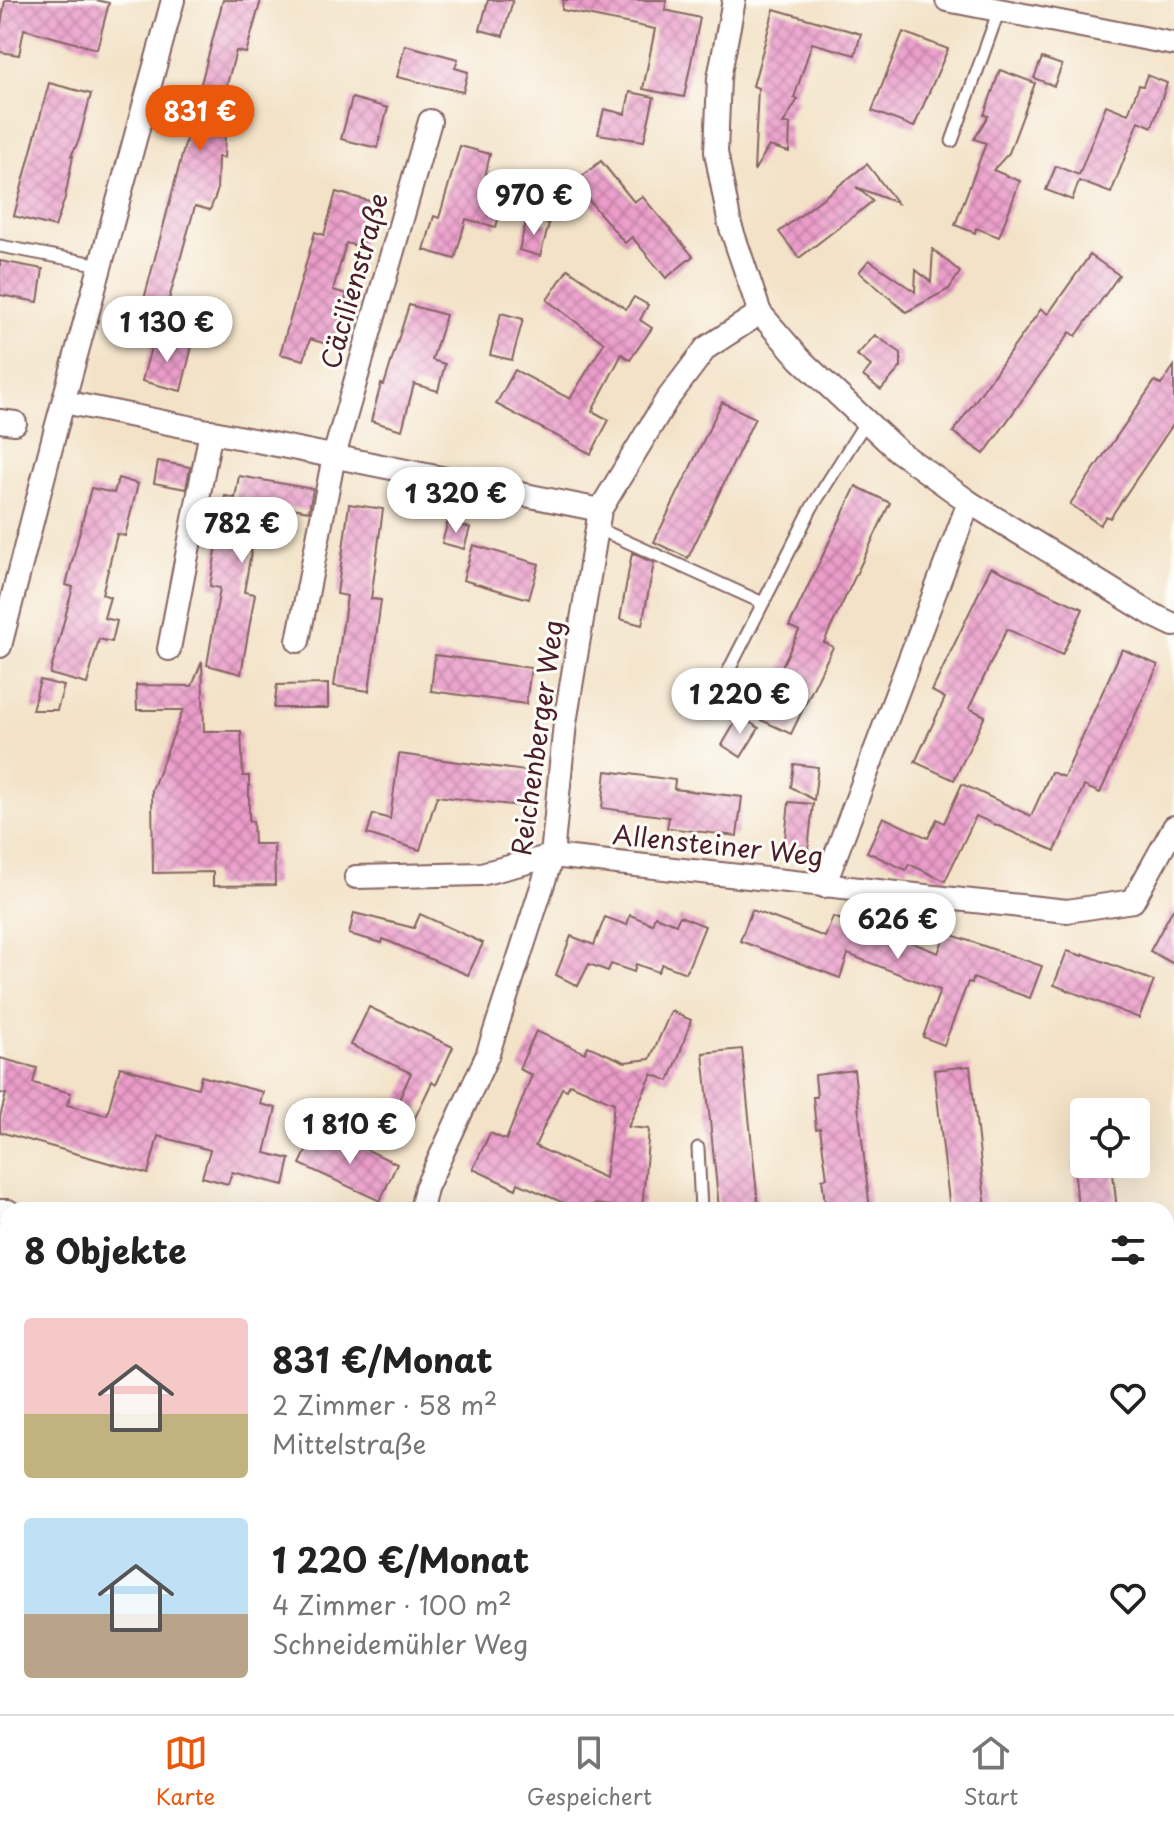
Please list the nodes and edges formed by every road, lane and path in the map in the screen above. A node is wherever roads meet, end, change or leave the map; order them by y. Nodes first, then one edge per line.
1 (173, 0) edge
2 (734, 0) edge
3 (947, 0) edge
4 (999, 10) junction
5 (1174, 44) edge
6 (430, 121) dead end
7 (952, 141) dead end
8 (0, 246) edge
9 (101, 265) junction
10 (760, 313) junction
11 (64, 402) junction
12 (865, 423) junction
13 (211, 431) junction
14 (334, 456) junction
15 (969, 502) junction
16 (598, 519) junction
17 (763, 603) junction
18 (1174, 625) edge
19 (298, 641) dead end
20 (0, 646) edge
21 (169, 649) dead end
22 (707, 713) dead end
23 (1174, 827) edge
24 (552, 856) junction
25 (356, 877) dead end
26 (824, 886) junction
27 (698, 1148) dead end
28 (423, 1202) edge
29 (701, 1202) edge

1 - 9 street
2 - 10 street
3 - 4 street
4 - 5 street
4 - 7 lane
6 - 14 street, Cäcilienstraße
8 - 9 lane
9 - 11 street
10 - 12 street
10 - 16 street, Reichenberger Weg
11 - 13 street
11 - 20 street
12 - 15 street
12 - 17 lane
13 - 14 street
13 - 21 street
14 - 16 street
14 - 19 street, Cäcilienstraße
15 - 18 street
15 - 26 street
16 - 17 lane
16 - 24 street, Reichenberger Weg
17 - 22 lane
23 - 26 street, Allensteiner Weg
24 - 25 street, Allensteiner Weg
24 - 26 street, Allensteiner Weg
24 - 28 street, Reichenberger Weg
27 - 29 lane

